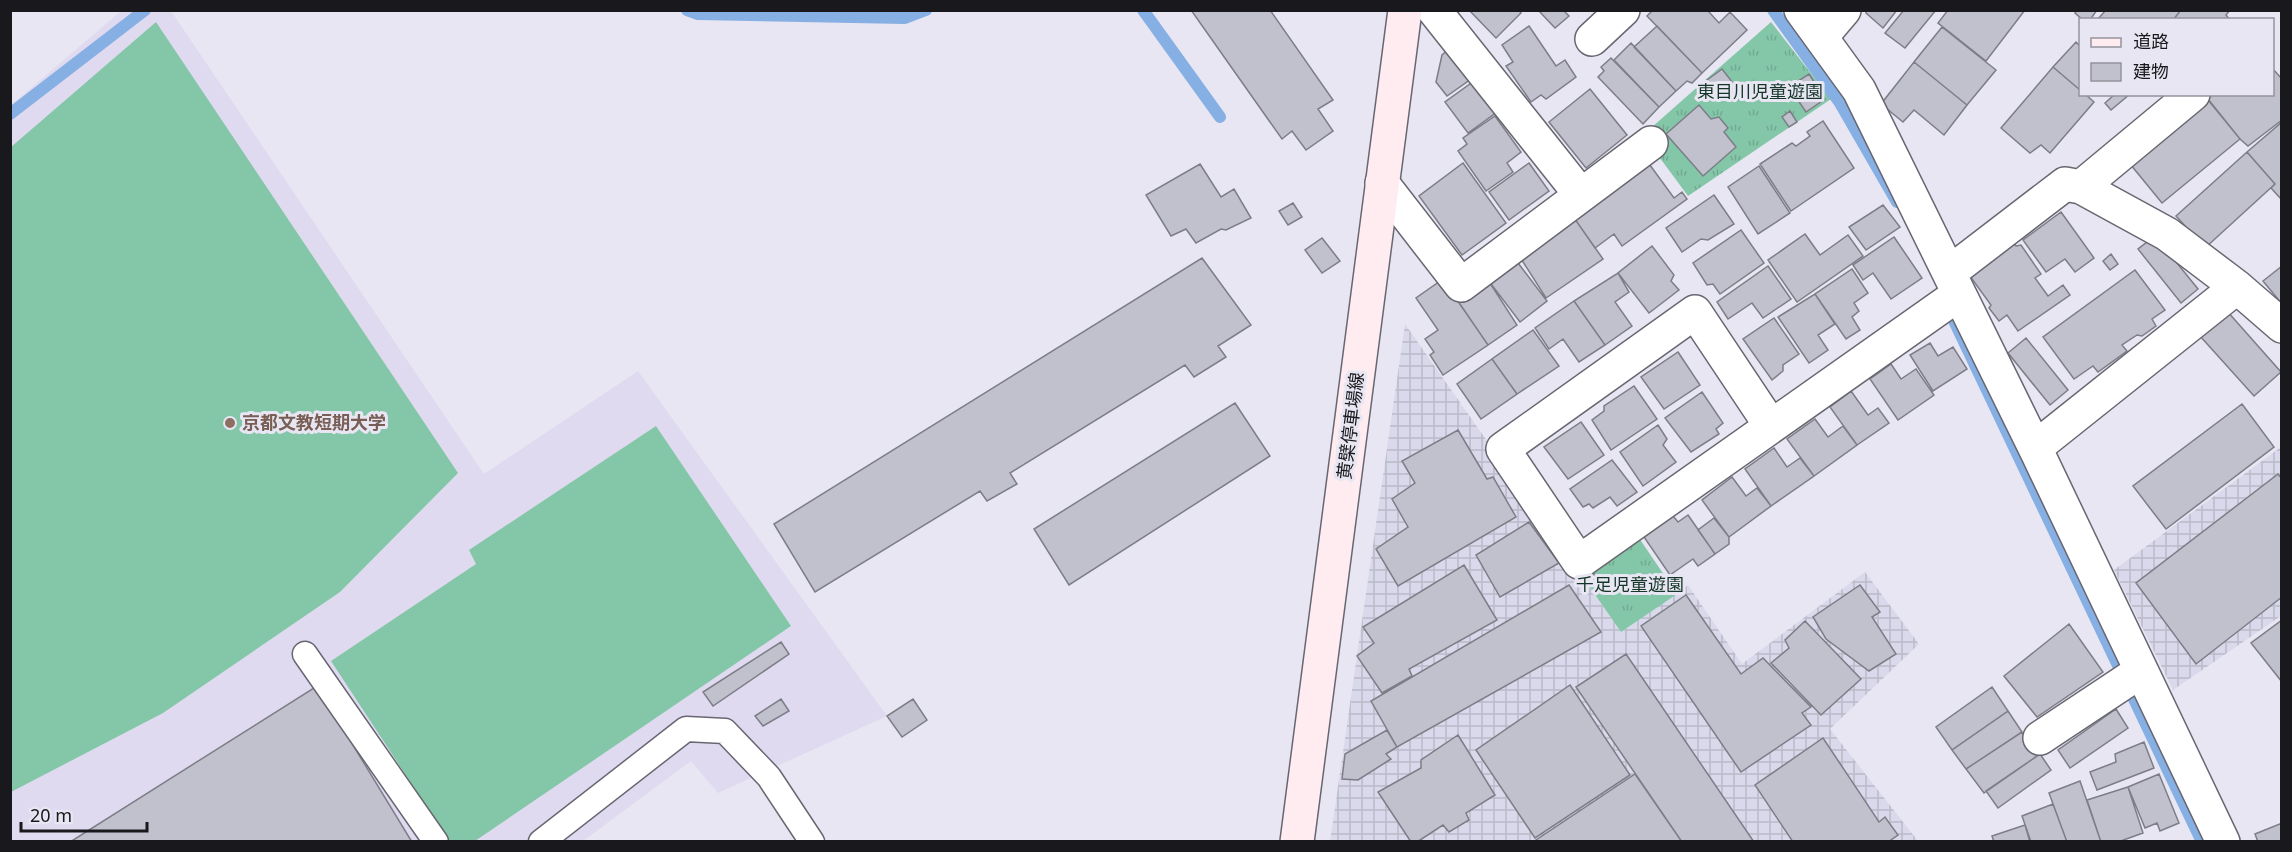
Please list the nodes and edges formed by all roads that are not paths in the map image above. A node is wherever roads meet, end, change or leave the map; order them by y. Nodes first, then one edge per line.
1 (1405, 10) edge
2 (1434, 10) edge
3 (1623, 10) edge
4 (1802, 10) edge
5 (1844, 10) edge
6 (1821, 37) junction
7 (1592, 39) dead end
8 (2191, 96) edge
9 (1652, 143) dead end
10 (1382, 183) junction
11 (2081, 187) junction
12 (1581, 195) junction
13 (2237, 287) junction
14 (1955, 288) junction
15 (2282, 326) edge
16 (1771, 426) junction
17 (2035, 448) junction
18 (305, 654) dead end
19 (2140, 672) junction
20 (2040, 738) dead end
21 (2221, 841) edge
22 (436, 842) edge
23 (541, 842) edge
24 (812, 842) edge
25 (1297, 842) edge

1 - 10 main road, 黄檗停車場線
2 - 12 street
3 - 7 street
4 - 6 street
5 - 6 street
6 - 14 street
8 - 11 street
9 - 12 street
10 - 12 street
10 - 25 main road, 黄檗停車場線
11 - 13 street
11 - 14 street
13 - 15 street
13 - 17 street
14 - 16 street
14 - 17 street
16 - 16 street
17 - 19 street
18 - 22 lane
19 - 20 street
19 - 21 street
23 - 24 lane

